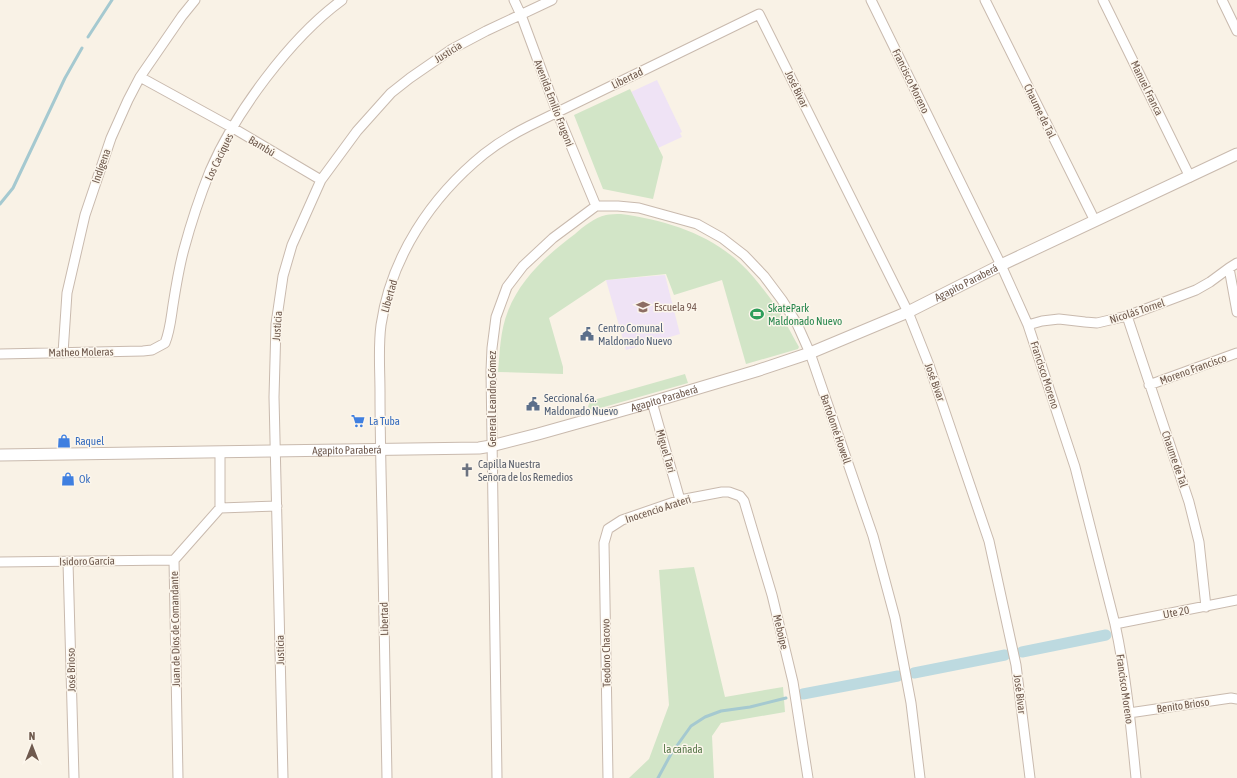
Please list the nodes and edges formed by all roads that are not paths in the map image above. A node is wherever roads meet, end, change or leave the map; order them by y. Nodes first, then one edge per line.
1 (195, 0) edge
2 (342, 0) edge
3 (514, 0) edge
4 (552, 0) edge
5 (871, 0) edge
6 (986, 0) edge
7 (1103, 0) edge
8 (1222, 0) edge
9 (759, 14) joint
10 (521, 15) junction
11 (1237, 31) edge
12 (140, 77) junction
13 (556, 112) junction
14 (233, 128) junction
15 (1237, 154) edge
16 (1190, 177) junction
17 (321, 180) junction
18 (596, 206) junction
19 (1095, 221) junction
20 (1001, 265) junction
21 (1233, 265) edge
22 (908, 312) junction
23 (1237, 312) edge
24 (1127, 316) junction
25 (1028, 326) junction
26 (161, 346) joint
27 (63, 353) junction
28 (810, 353) junction
29 (1237, 353) edge
30 (0, 354) edge
31 (1149, 385) junction
32 (652, 402) junction
33 (491, 446) junction
34 (380, 449) junction
35 (274, 451) junction
36 (220, 452) junction
37 (0, 456) edge
38 (735, 493) joint
39 (680, 500) junction
40 (277, 506) junction
41 (220, 508) junction
42 (608, 529) joint
43 (174, 560) junction
44 (0, 562) edge
45 (68, 562) junction
46 (1237, 600) edge
47 (1206, 606) junction
48 (1115, 624) junction
49 (1237, 699) edge
50 (1129, 713) junction
51 (74, 778) edge
52 (178, 778) edge
53 (283, 778) edge
54 (387, 778) edge
55 (497, 778) edge
56 (608, 778) edge
57 (808, 778) edge
58 (920, 778) edge
59 (1030, 778) edge
60 (1136, 778) edge

1 - 12 street, Indígena
2 - 14 street, Los Caciques
3 - 10 street, Avenida Emilio Frugoni
4 - 10 street, Justicia
5 - 20 street, Francisco Moreno
6 - 19 street, Chaume de Tal
7 - 16 street, Manuel Franca
8 - 11 street
9 - 13 street, Libertad
9 - 22 street, José Bivar
10 - 13 street, Avenida Emilio Frugoni
10 - 17 street, Justicia
12 - 14 street, Bambú
12 - 27 street, Indígena
13 - 18 street, Avenida Emilio Frugoni
13 - 34 street, Libertad
14 - 17 street, Bambú
14 - 26 street, Los Caciques
15 - 16 street, Agapito Paraberá
16 - 19 street, Agapito Paraberá
17 - 35 street, Justicia
18 - 28 street, Bartolomé Howell
18 - 33 street, General Leandro Gómez
19 - 20 street, Agapito Paraberá
20 - 22 street, Agapito Paraberá
20 - 25 street, Francisco Moreno
21 - 23 street
21 - 24 street, Nicolás Tornel
22 - 28 street, Agapito Paraberá
22 - 59 street, José Bivar
24 - 25 street, Nicolás Tornel
24 - 31 street, Chaume de Tal
25 - 48 street, Francisco Moreno
26 - 27 street, Matheo Moleras
27 - 30 street, Matheo Moleras
28 - 32 street, Agapito Paraberá
28 - 58 street, Bartolomé Howell
29 - 31 street, Moreno Francisco
31 - 47 street, Chaume de Tal
32 - 33 street, Agapito Paraberá
32 - 39 street, Miguel Tari
33 - 34 street, Agapito Paraberá
33 - 55 street, General Leandro Gómez
34 - 35 street, Agapito Paraberá
34 - 54 street, Libertad
35 - 36 street, Agapito Paraberá
35 - 40 street, Justicia
36 - 37 street, Agapito Paraberá
36 - 41 street
38 - 39 street, Inocencio Arateri
38 - 57 street, Meboipe
39 - 42 street, Inocencio Arateri
40 - 41 street
40 - 53 street, Justicia
41 - 43 street, Juan de Dios de Comandante
42 - 56 street, Teodoro Chacovo
43 - 45 street, Isidoro García
43 - 52 street, Juan de Dios de Comandante
44 - 45 street, Isidoro García
45 - 51 street, José Brioso
46 - 47 street, Ute 20
47 - 48 street, Ute 20
48 - 50 street, Francisco Moreno
49 - 50 street, Benito Brioso
50 - 60 street, Francisco Moreno

